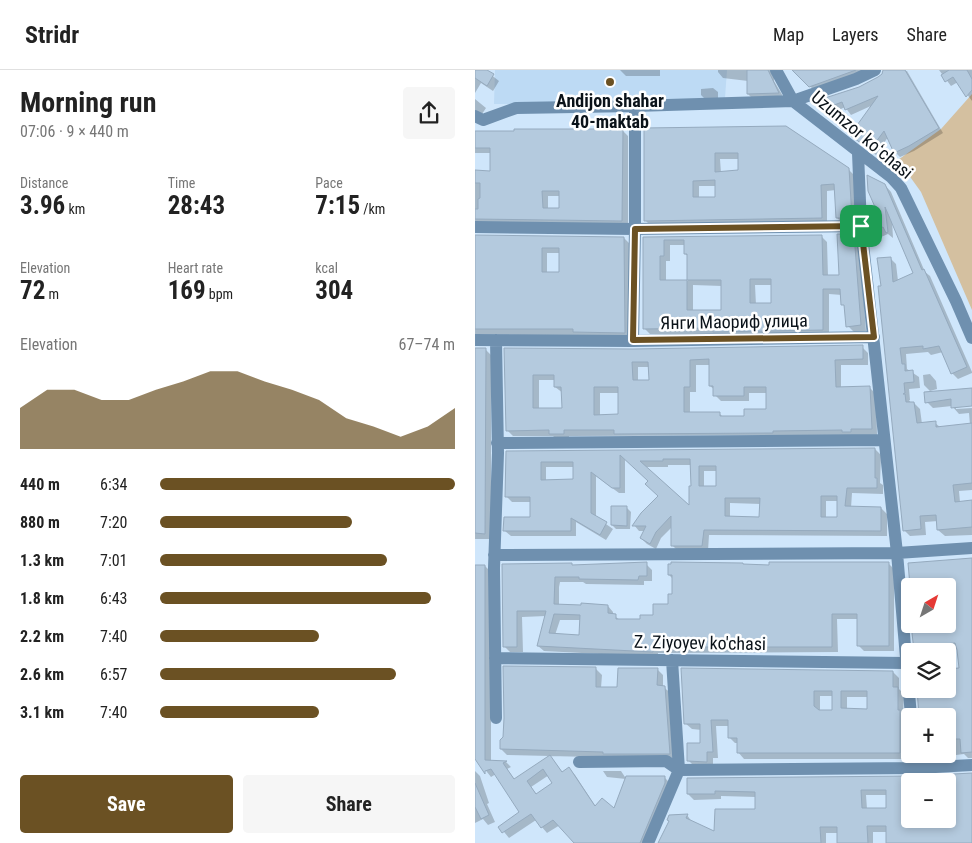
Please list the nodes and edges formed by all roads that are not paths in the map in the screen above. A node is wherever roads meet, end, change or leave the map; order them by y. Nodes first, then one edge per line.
1 (776, 70) edge
2 (875, 70) edge
3 (793, 101) junction
4 (635, 106) junction
5 (475, 116) edge
6 (858, 153) junction
7 (475, 226) edge
8 (861, 226) junction
9 (635, 229) junction
10 (874, 337) junction
11 (972, 338) edge
12 (475, 340) edge
13 (496, 340) junction
14 (633, 340) junction
15 (884, 440) junction
16 (497, 443) junction
17 (972, 548) edge
18 (897, 554) junction
19 (495, 555) junction
20 (904, 643) edge
21 (495, 658) junction
22 (672, 660) junction
23 (901, 663) edge
24 (496, 718) dead end
25 (579, 762) dead end
26 (916, 763) edge
27 (972, 765) edge
28 (917, 768) junction
29 (679, 770) junction
30 (648, 843) edge

1 - 3 street, Uzumzor koʻchasi
2 - 3 street
3 - 4 street
3 - 6 street, Uzumzor koʻchasi
4 - 5 street
4 - 9 street
6 - 8 street
6 - 11 street, Uzumzor koʻchasi
7 - 9 street
8 - 9 street
8 - 10 street
9 - 14 street
10 - 14 street, Янги Маориф улица
10 - 15 street
12 - 13 street, Янги Маориф улица
13 - 14 street, Янги Маориф улица
13 - 16 street
15 - 16 street
15 - 18 street
16 - 19 street
17 - 18 street
18 - 19 street
18 - 20 street
19 - 21 street
21 - 22 street, Z. Ziyoyev ko'chasi
21 - 24 street
22 - 23 street, Z. Ziyoyev ko'chasi
22 - 29 street
25 - 29 street
26 - 28 street
27 - 28 street
28 - 29 street
29 - 30 street

